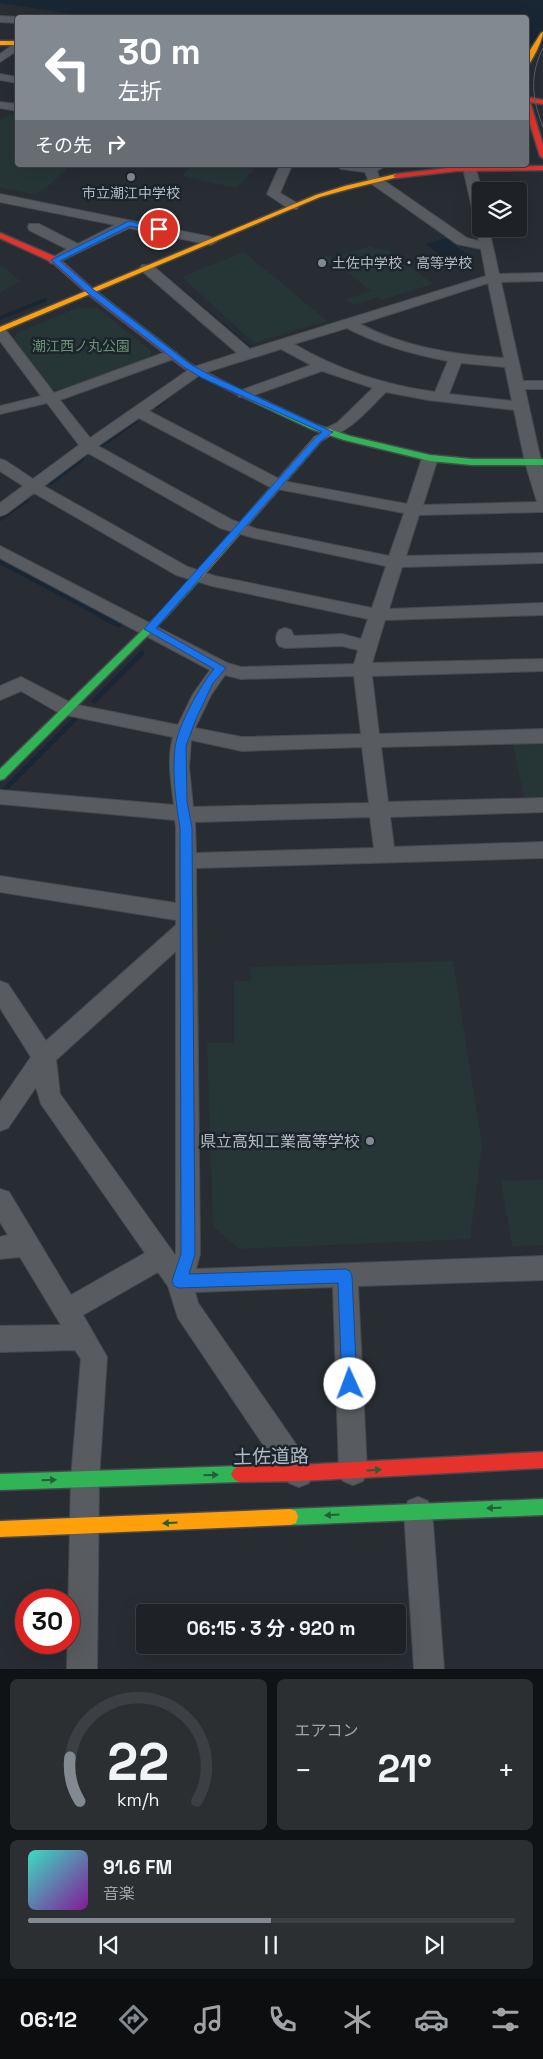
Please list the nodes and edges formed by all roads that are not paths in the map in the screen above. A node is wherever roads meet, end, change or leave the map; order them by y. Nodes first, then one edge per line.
1 (0, 19) edge
2 (15, 20) edge
3 (543, 34) edge
4 (0, 39) edge
5 (0, 43) edge
6 (15, 43) edge
7 (15, 44) edge
8 (15, 46) edge
9 (531, 56) edge
10 (1, 58) edge
11 (15, 59) edge
12 (0, 77) edge
13 (15, 80) edge
14 (529, 100) edge
15 (543, 102) edge
16 (1, 106) edge
17 (15, 108) edge
18 (529, 110) edge
19 (543, 156) edge
20 (285, 167) edge
21 (352, 167) edge
22 (480, 167) edge
23 (517, 167) edge
24 (469, 168) junction
25 (543, 168) edge
26 (375, 171) edge
27 (472, 182) edge
28 (0, 198) edge
29 (293, 206) junction
30 (129, 224) junction
31 (34, 227) dead end
32 (0, 235) edge
33 (485, 237) edge
34 (211, 241) junction
35 (487, 248) junction
36 (78, 249) junction
37 (55, 260) junction
38 (147, 268) junction
39 (543, 276) edge
40 (494, 278) junction
41 (91, 292) junction
42 (348, 323) junction
43 (0, 331) edge
44 (282, 343) junction
45 (247, 354) junction
46 (171, 355) junction
47 (456, 358) junction
48 (512, 363) junction
49 (322, 365) junction
50 (196, 371) junction
51 (543, 385) edge
52 (384, 386) junction
53 (517, 386) junction
54 (244, 394) junction
55 (50, 398) junction
56 (440, 398) junction
57 (521, 406) junction
58 (0, 410) edge
59 (138, 410) junction
60 (329, 432) junction
61 (88, 446) junction
62 (430, 458) junction
63 (538, 462) edge
64 (0, 464) edge
65 (278, 484) junction
66 (34, 487) junction
67 (543, 500) edge
68 (543, 507) edge
69 (412, 510) junction
70 (0, 511) edge
71 (239, 529) junction
72 (0, 551) edge
73 (543, 558) edge
74 (394, 562) junction
75 (197, 577) junction
76 (543, 609) edge
77 (377, 615) junction
78 (149, 629) junction
79 (285, 634) dead end
80 (366, 646) junction
81 (543, 665) edge
82 (221, 668) junction
83 (362, 670) junction
84 (0, 694) edge
85 (68, 710) junction
86 (185, 733) junction
87 (543, 736) edge
88 (371, 740) junction
89 (0, 776) edge
90 (0, 797) edge
91 (543, 805) edge
92 (379, 810) junction
93 (185, 813) junction
94 (543, 850) edge
95 (385, 856) junction
96 (186, 861) junction
97 (0, 884) edge
98 (186, 921) junction
99 (0, 990) edge
100 (44, 1057) junction
101 (7, 1096) edge
102 (0, 1121) edge
103 (0, 1200) edge
104 (28, 1244) junction
105 (0, 1248) edge
106 (162, 1257) junction
107 (543, 1268) edge
108 (345, 1276) junction
109 (179, 1281) junction
110 (67, 1311) junction
111 (83, 1337) junction
112 (0, 1339) edge
113 (543, 1460) edge
114 (353, 1471) junction
115 (299, 1473) junction
116 (85, 1479) junction
117 (0, 1482) edge
118 (543, 1507) edge
119 (418, 1511) junction
120 (85, 1527) junction
121 (0, 1529) edge
122 (82, 1669) edge
123 (429, 1669) edge

1 - 2 street
3 - 9 main road
4 - 6 street
5 - 7 main road
8 - 10 street
10 - 11 street
12 - 13 street
14 - 15 main road
16 - 17 street
18 - 19 main road
20 - 29 street
21 - 26 street
22 - 24 main road
23 - 25 main road
24 - 26 main road
24 - 27 street
26 - 29 main road
26 - 35 street
28 - 30 street
29 - 34 main road
30 - 34 street
30 - 36 street
31 - 36 street
32 - 37 main road
33 - 35 street
34 - 38 main road
35 - 40 street
36 - 37 street
37 - 41 main road
38 - 41 main road
38 - 45 street
39 - 40 street
40 - 42 street
40 - 48 street
41 - 43 main road
41 - 46 main road
42 - 44 street
42 - 47 street
43 - 55 street
44 - 45 street
44 - 49 street
45 - 50 street
46 - 50 main road
46 - 55 street
47 - 48 street
47 - 56 street
48 - 53 street
49 - 52 street
49 - 54 street
50 - 54 main road
50 - 59 street
51 - 53 street
52 - 56 street
52 - 60 street
53 - 57 street
54 - 60 main road
55 - 58 street
55 - 61 street
56 - 57 street
57 - 63 street
59 - 61 street
59 - 65 street
60 - 62 main road
60 - 65 main road
61 - 66 street
61 - 71 street
62 - 63 main road
62 - 69 street
63 - 67 street
64 - 66 street
65 - 69 street
65 - 71 main road
66 - 70 street
66 - 75 street
68 - 69 street
69 - 74 street
71 - 74 street
71 - 75 main road
72 - 78 street
73 - 74 street
74 - 77 street
75 - 77 street
75 - 78 main road
76 - 77 street
77 - 80 street
78 - 82 street
78 - 85 main road
79 - 80 street
80 - 83 street
81 - 83 street
82 - 83 street
82 - 86 street
83 - 88 street
84 - 85 street
85 - 86 street
85 - 89 main road
86 - 88 street
86 - 93 street
87 - 88 street
88 - 92 street
90 - 93 street
91 - 92 street
92 - 93 street
92 - 95 street
93 - 96 street
94 - 95 street
95 - 96 street
96 - 98 street
97 - 98 street
98 - 100 street
98 - 109 street
99 - 100 street
100 - 101 street
100 - 106 street
101 - 102 street
103 - 104 street
104 - 105 street
104 - 110 street
106 - 109 street
106 - 110 street
107 - 108 street
108 - 109 street
108 - 114 street
109 - 115 street
110 - 111 street
111 - 112 street
111 - 116 street
114 -> 113 main road, 土佐道路
114 - 115 main road, 土佐道路
116 -> 115 main road, 土佐道路
117 -> 116 main road, 土佐道路
116 - 120 street
118 -> 119 main road
119 -> 120 main road
119 - 123 street
120 - 121 main road
120 - 122 street

